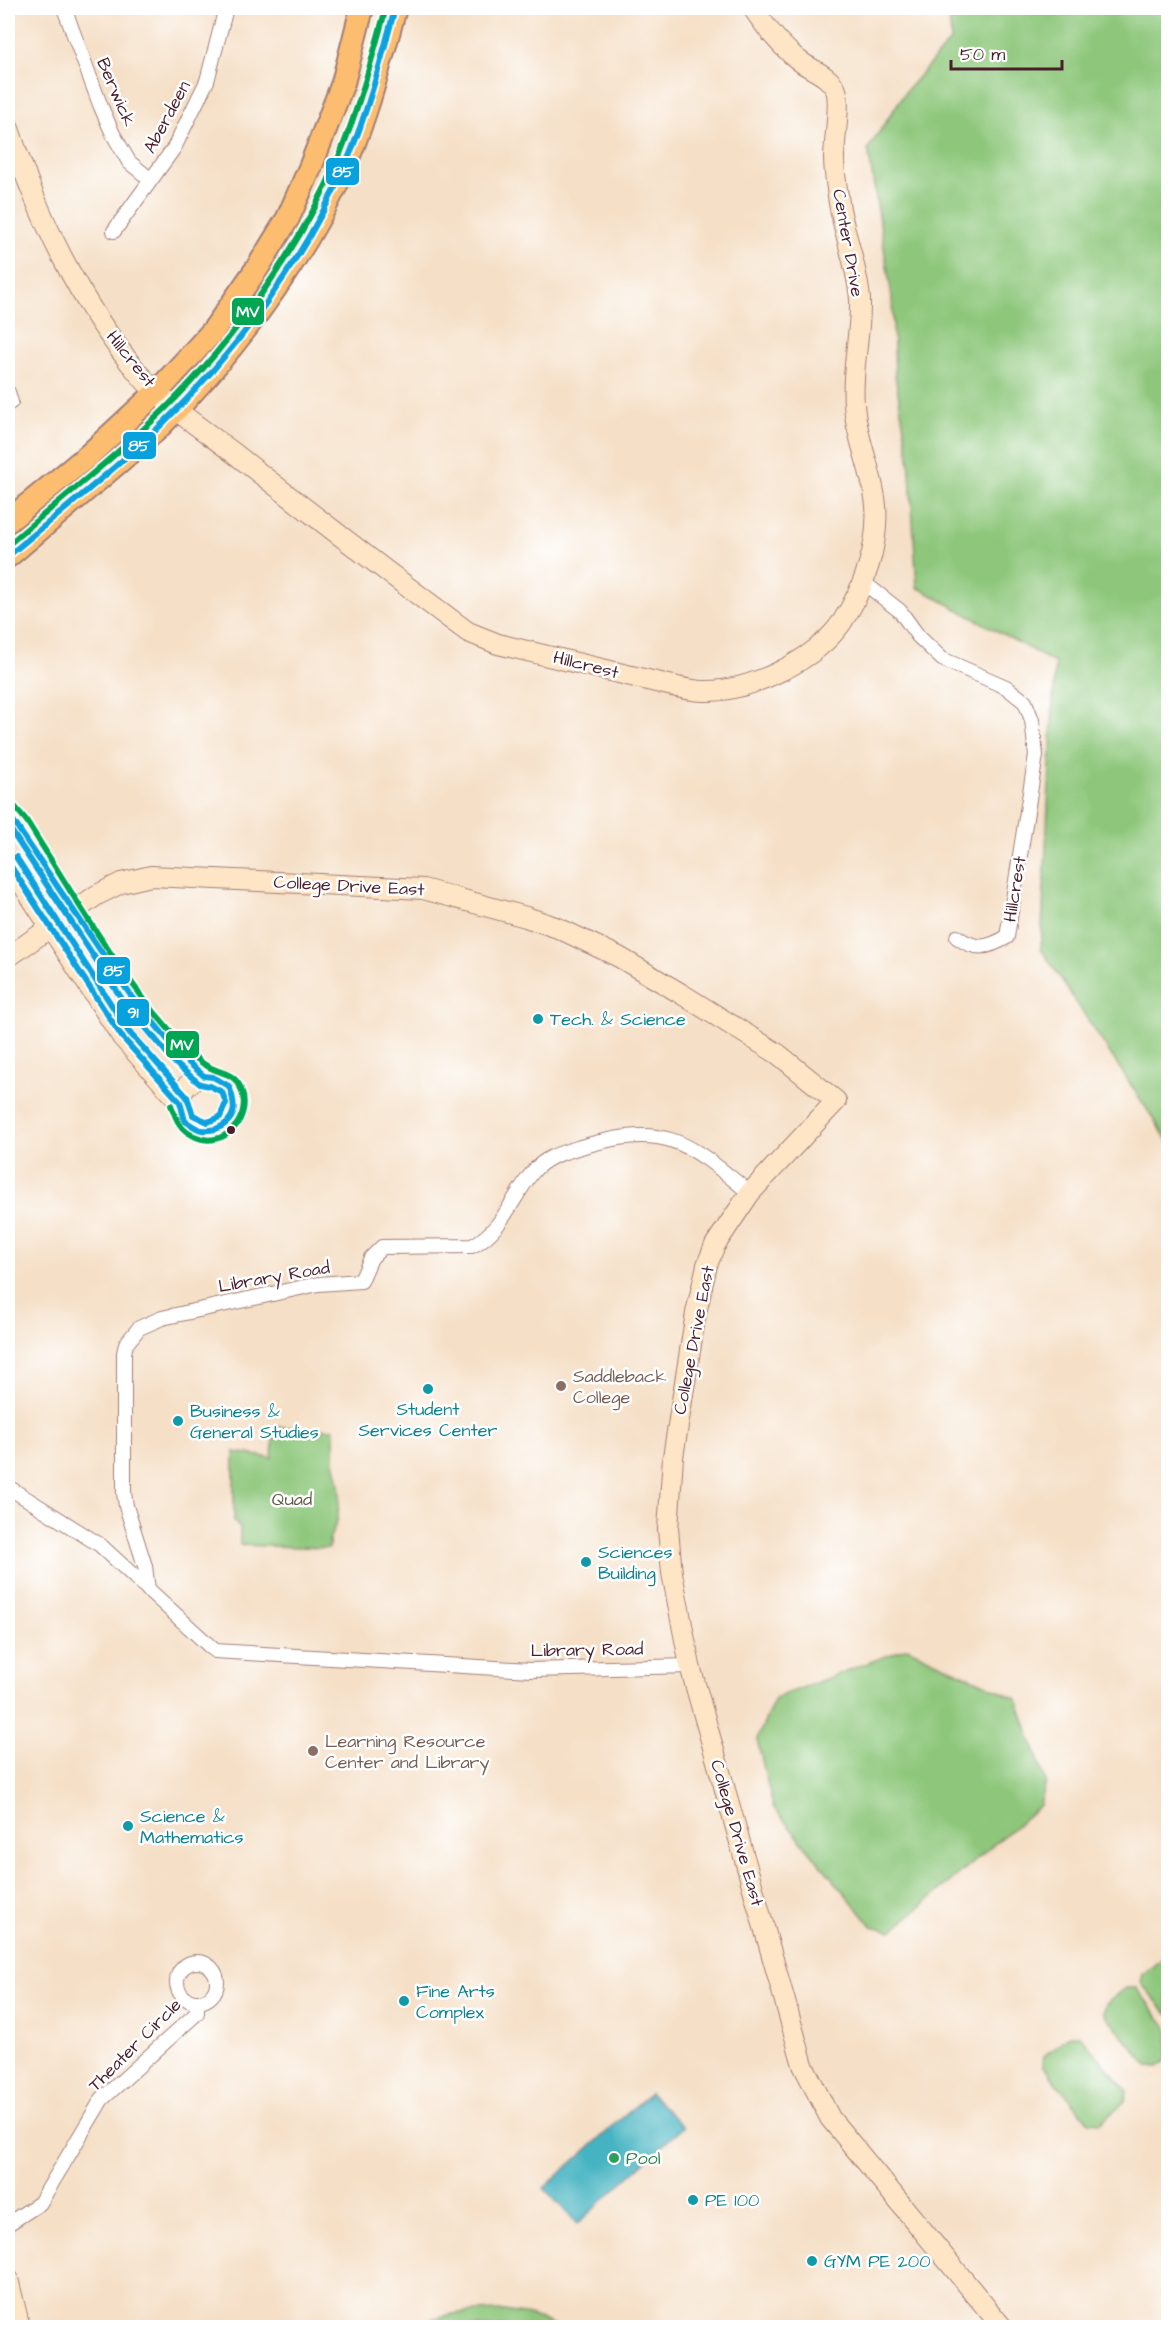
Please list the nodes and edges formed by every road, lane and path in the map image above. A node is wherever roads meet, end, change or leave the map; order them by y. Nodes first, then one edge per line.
1 (64, 8) edge
2 (226, 8) edge
3 (362, 8) edge
4 (395, 8) edge
5 (753, 8) edge
6 (8, 126) edge
7 (151, 180) junction
8 (114, 231) dead end
9 (157, 392) junction
10 (177, 409) junction
11 (8, 521) edge
12 (8, 556) edge
13 (862, 582) junction
14 (8, 813) edge
15 (8, 862) edge
16 (74, 912) junction
17 (50, 929) junction
18 (957, 937) dead end
19 (8, 957) edge
20 (204, 1076) junction
21 (180, 1102) junction
22 (750, 1193) junction
23 (8, 1487) edge
24 (148, 1590) junction
25 (690, 1666) junction
26 (197, 2002) dead end
27 (8, 2224) edge
28 (8, 2279) edge
29 (8, 2323) edge
30 (11, 2328) edge
31 (20, 2328) edge
32 (1004, 2328) edge

1 - 7 street, Berwick
2 - 7 street, Aberdeen
3 - 9 main road
4 - 10 main road
5 - 13 street, Center Drive
6 - 9 street, Hillcrest
7 - 8 street, Aberdeen
9 - 10 street, Hillcrest
9 - 11 main road
10 - 12 main road
10 - 13 street, Hillcrest
13 - 18 street, Hillcrest
14 - 16 street
15 - 17 street
16 - 17 street
16 - 20 street
16 - 22 street, College Drive East
17 - 19 street
17 - 21 street
20 - 21 street
20 - 21 street
22 - 24 street, Library Road
22 - 25 street, College Drive East
23 - 24 street, Library Road
24 - 25 street, Library Road
25 - 32 street, College Drive East
26 - 27 street, Theater Circle
28 - 31 street
29 - 30 street

